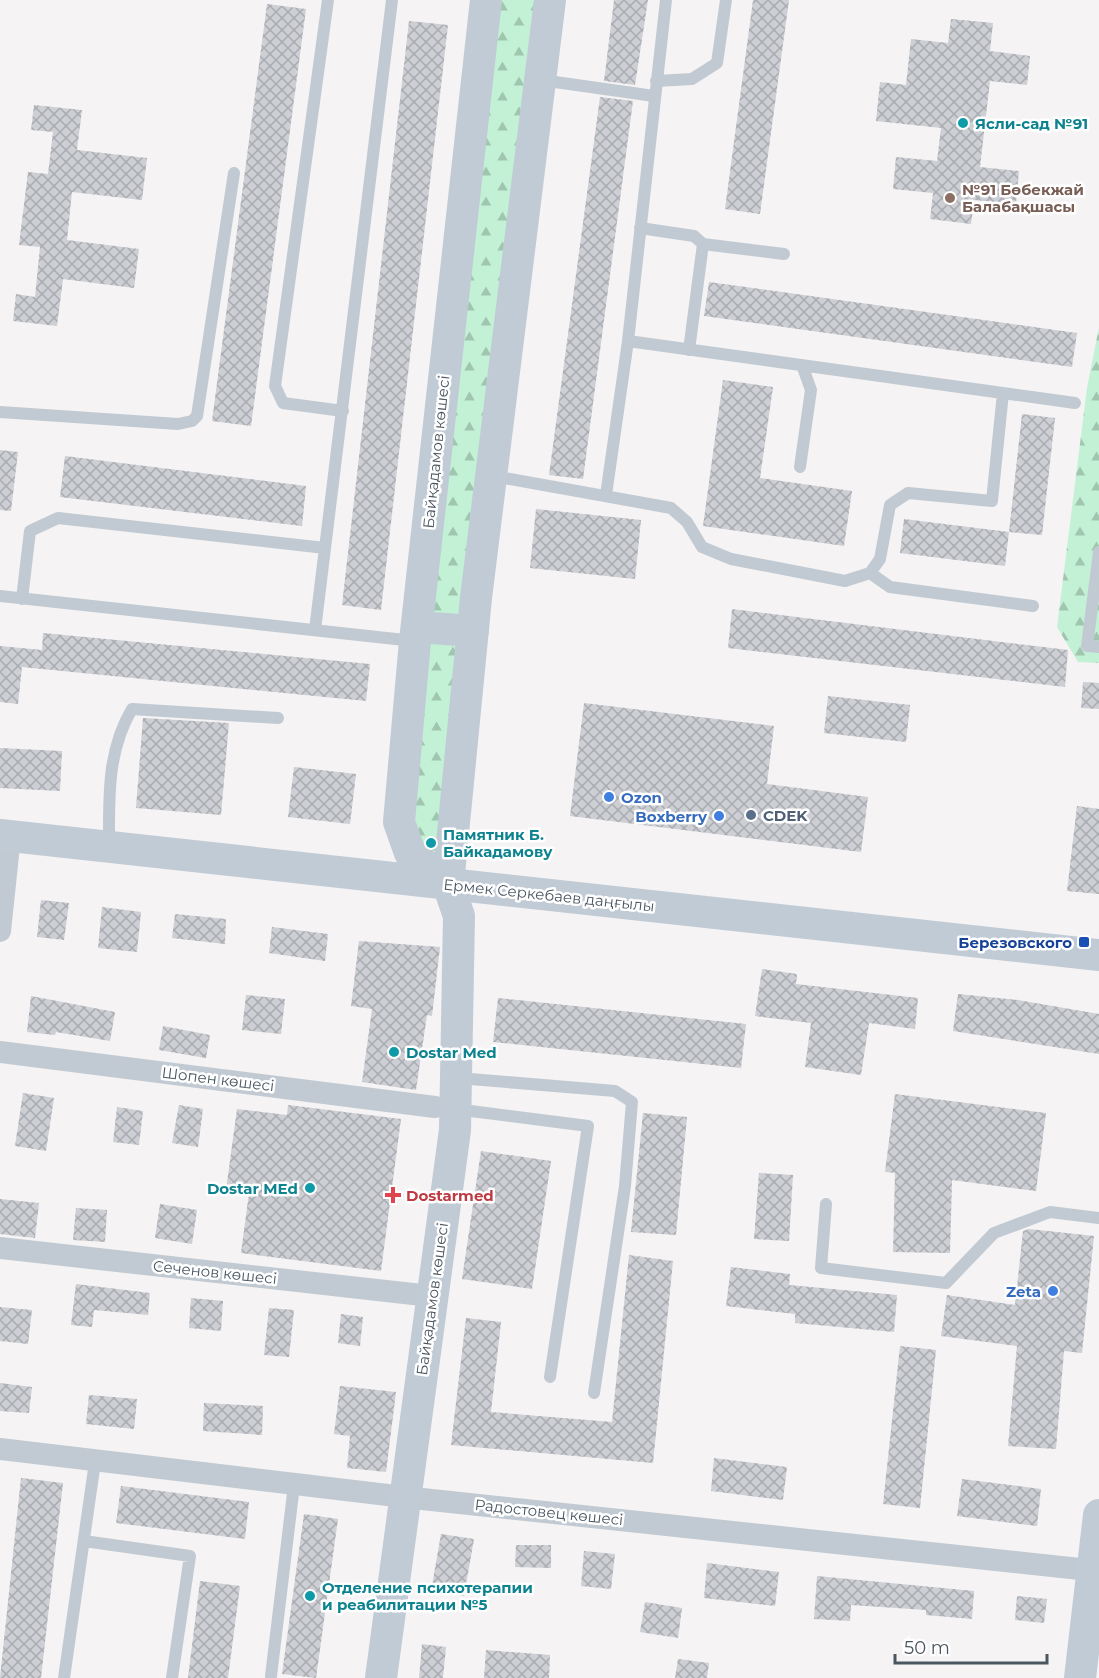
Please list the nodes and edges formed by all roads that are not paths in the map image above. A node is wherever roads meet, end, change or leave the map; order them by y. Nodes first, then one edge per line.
1 (328, 0) edge
2 (392, 0) edge
3 (486, 0) edge
4 (550, 0) edge
5 (666, 0) edge
6 (726, 0) edge
7 (541, 80) junction
8 (656, 81) junction
9 (654, 96) junction
10 (234, 173) dead end
11 (640, 228) junction
12 (703, 244) junction
13 (784, 254) dead end
14 (628, 341) junction
15 (689, 350) junction
16 (802, 365) junction
17 (1003, 393) junction
18 (1075, 403) dead end
19 (343, 411) junction
20 (0, 412) edge
21 (800, 467) dead end
22 (491, 476) junction
23 (606, 495) junction
24 (325, 548) junction
25 (1099, 552) edge
26 (870, 573) junction
27 (0, 596) edge
28 (22, 599) junction
29 (1033, 606) dead end
30 (315, 630) junction
31 (473, 631) junction
32 (416, 634) junction
33 (1099, 647) edge
34 (278, 718) dead end
35 (5, 835) edge
36 (109, 847) junction
37 (448, 884) junction
38 (0, 931) edge
39 (1099, 955) edge
40 (0, 1052) edge
41 (457, 1078) junction
42 (446, 1108) junction
43 (826, 1204) dead end
44 (1099, 1218) edge
45 (0, 1248) edge
46 (431, 1296) junction
47 (550, 1377) dead end
48 (594, 1393) dead end
49 (0, 1449) edge
50 (95, 1462) junction
51 (294, 1485) junction
52 (406, 1497) junction
53 (1099, 1515) edge
54 (84, 1541) junction
55 (1096, 1570) edge
56 (271, 1676) dead end
57 (64, 1678) edge
58 (172, 1678) edge
59 (381, 1678) edge
60 (1080, 1678) edge

1 - 19 lane
2 - 19 lane
3 - 32 street, Байқадамов көшесі
4 - 7 street, Байқадамов көшесі
5 - 8 lane
6 - 8 lane
7 - 9 lane
7 - 22 street, Байқадамов көшесі
8 - 9 lane
9 - 11 lane
10 - 20 lane
11 - 12 lane
11 - 14 lane
12 - 13 lane
12 - 15 lane
14 - 15 lane
14 - 23 lane
15 - 16 lane
16 - 17 lane
16 - 21 lane
17 - 18 lane
17 - 26 lane
19 - 24 lane
22 - 23 lane
22 - 31 street, Байқадамов көшесі
23 - 26 lane
24 - 28 lane
24 - 30 lane
25 - 33 lane
26 - 29 lane
27 - 28 lane
28 - 30 lane
30 - 32 lane
31 - 32 street
31 - 37 street, Байқадамов көшесі
32 - 37 street, Байқадамов көшесі
34 - 36 lane
35 - 36 street, Ермек Серкебаев даңғылы
35 - 38 street
36 - 37 street, Ермек Серкебаев даңғылы
37 - 39 street, Ермек Серкебаев даңғылы
37 - 41 street, Байқадамов көшесі
40 - 42 street, Шопен көшесі
41 - 42 street, Байқадамов көшесі
41 - 48 lane
42 - 46 street, Байқадамов көшесі
42 - 47 lane
43 - 44 lane
45 - 46 street, Сеченов көшесі
46 - 52 street, Байқадамов көшесі
49 - 50 street, Радостовец көшесі
50 - 51 street, Радостовец көшесі
50 - 54 lane
51 - 52 street, Радостовец көшесі
51 - 56 lane
52 - 55 street, Радостовец көшесі
52 - 59 street, Байқадамов көшесі
53 - 55 street
54 - 57 lane
54 - 58 lane
55 - 60 street

